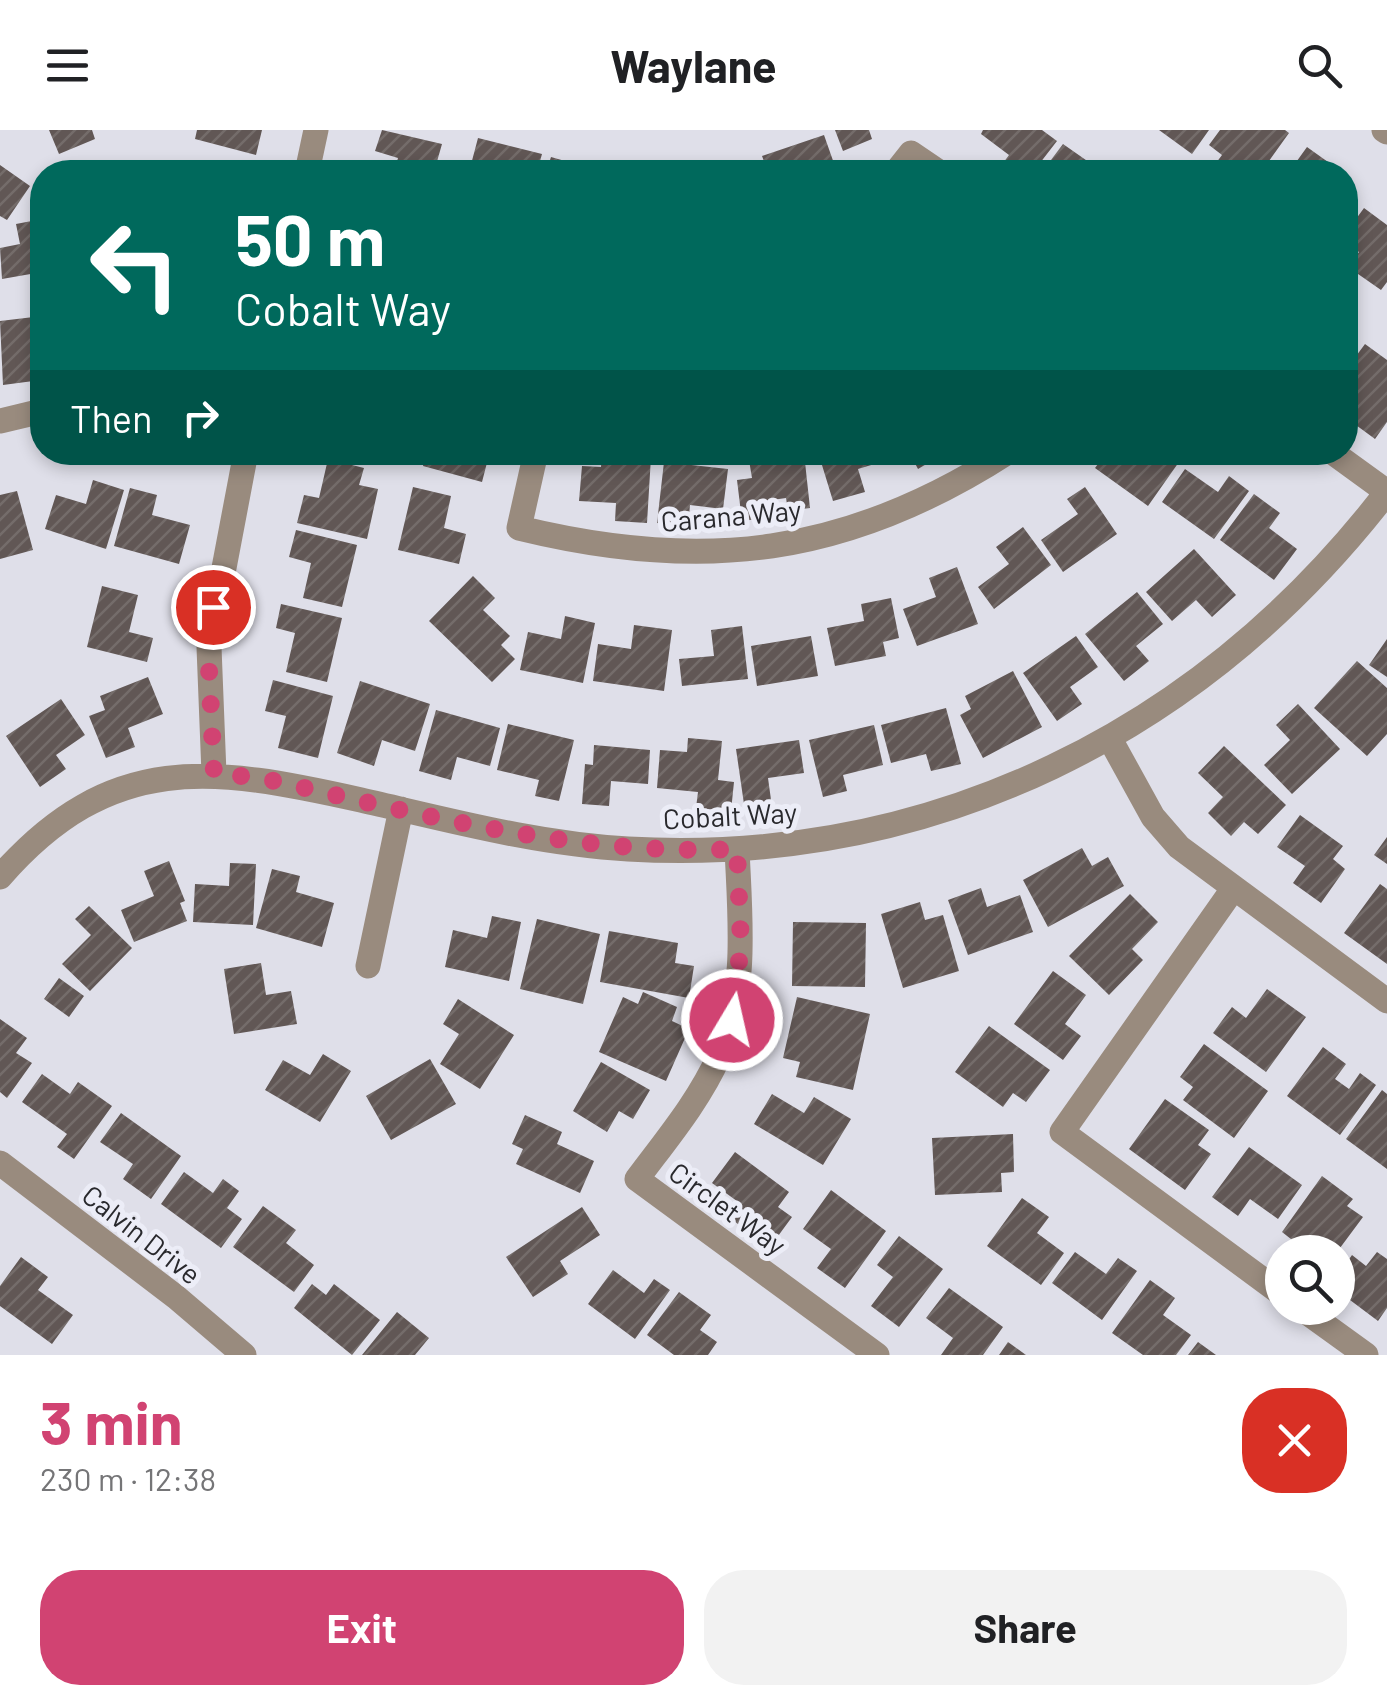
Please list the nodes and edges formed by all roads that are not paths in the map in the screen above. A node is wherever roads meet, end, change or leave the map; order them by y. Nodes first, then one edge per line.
1 (316, 130) edge
2 (310, 160) edge
3 (30, 414) edge
4 (0, 421) edge
5 (244, 465) edge
6 (533, 465) edge
7 (988, 465) edge
8 (1350, 465) edge
9 (1387, 492) edge
10 (1110, 739) junction
11 (214, 774) junction
12 (401, 809) junction
13 (737, 849) junction
14 (0, 877) edge
15 (1234, 889) junction
16 (368, 966) dead end
17 (1387, 1002) edge
18 (0, 1163) edge
19 (1265, 1281) edge
20 (1325, 1325) edge
21 (244, 1355) edge
22 (877, 1355) edge
23 (1366, 1355) edge

1 - 2 street
3 - 4 street
5 - 11 street
6 - 7 street, Carana Way
8 - 9 street
9 - 10 street, Cobalt Way
10 - 13 street, Cobalt Way
10 - 15 street
11 - 12 street, Cobalt Way
11 - 14 street, Cobalt Way
12 - 13 street, Cobalt Way
12 - 16 street
13 - 22 street, Circlet Way
15 - 17 street
15 - 19 street
18 - 21 street, Calvin Drive
20 - 23 street

